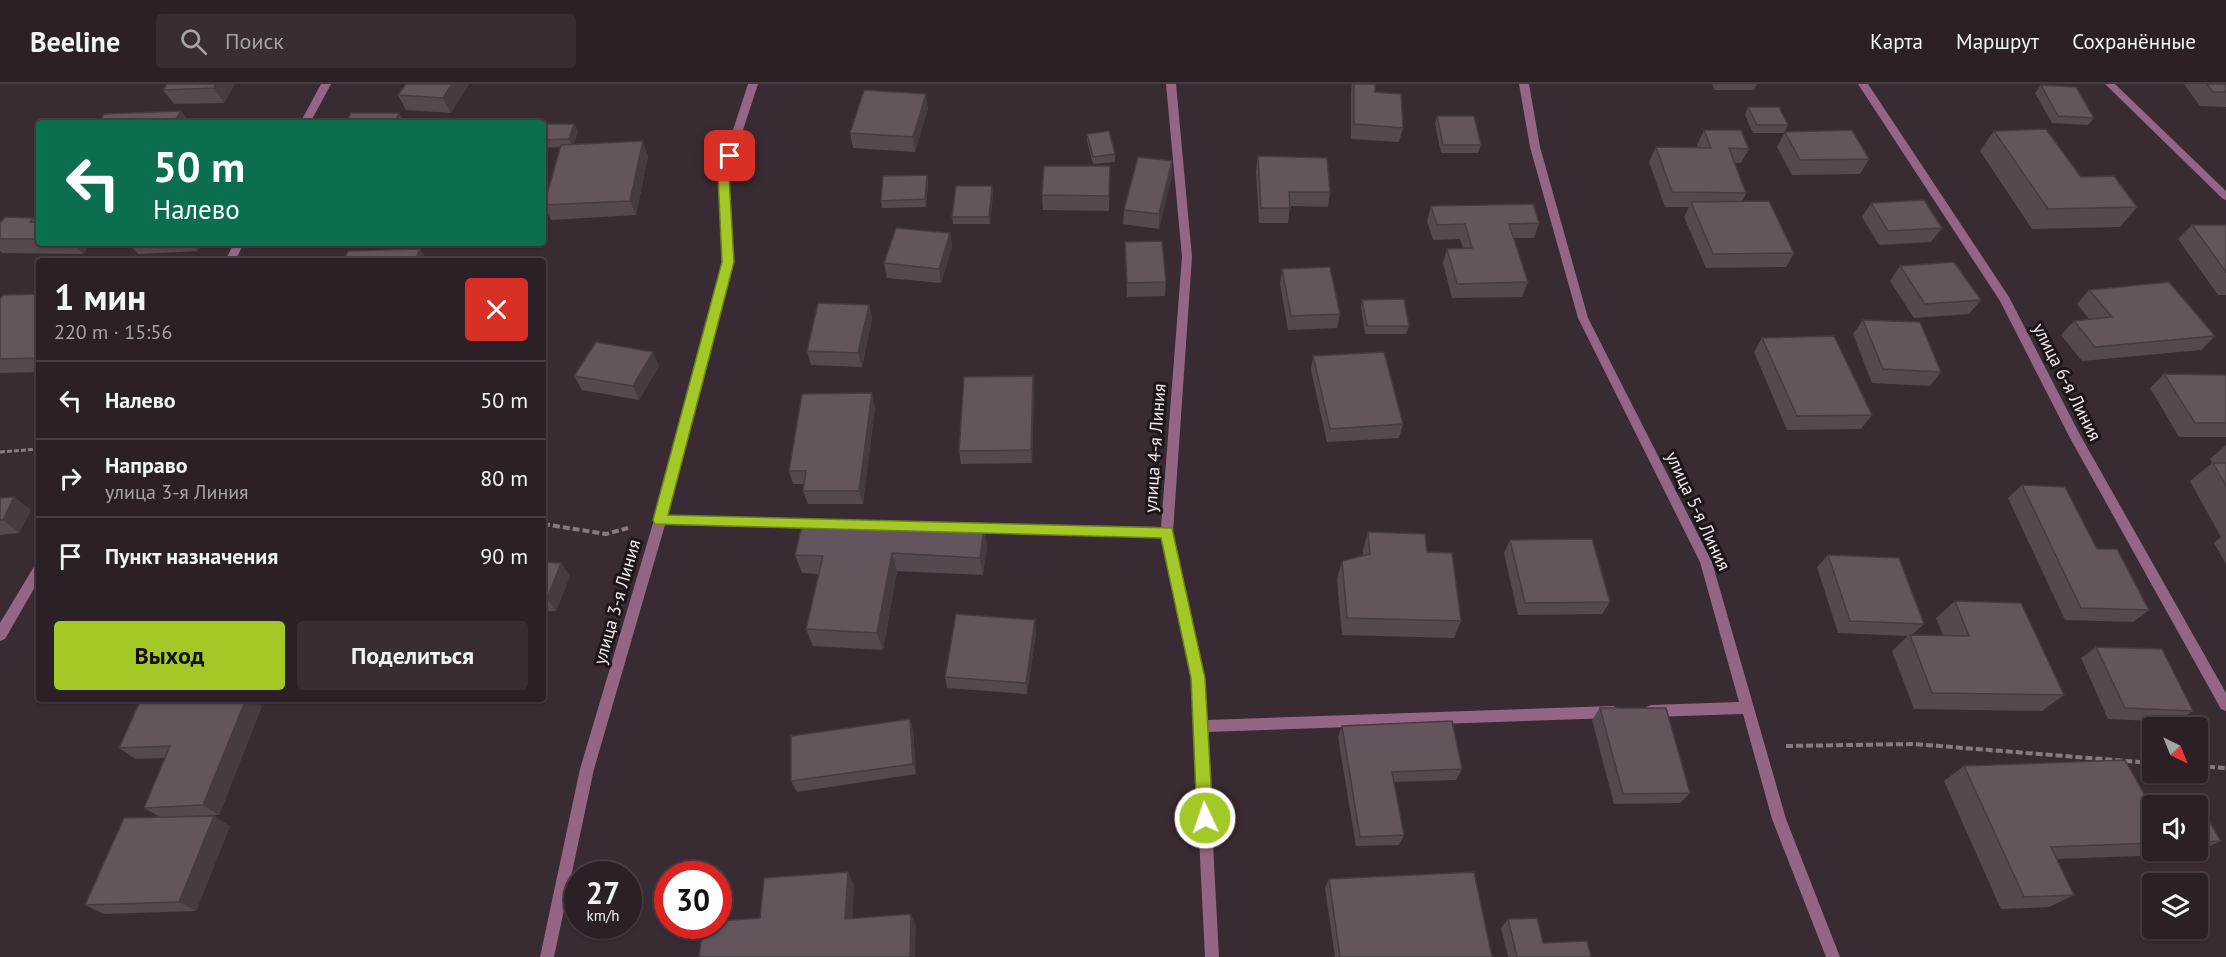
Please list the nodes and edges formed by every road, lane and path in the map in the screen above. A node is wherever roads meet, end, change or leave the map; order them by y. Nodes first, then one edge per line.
1 (326, 84) edge
2 (753, 84) edge
3 (1171, 84) edge
4 (1524, 84) edge
5 (1863, 84) edge
6 (2110, 84) edge
7 (307, 120) edge
8 (2226, 197) edge
9 (36, 449) edge
10 (0, 452) edge
11 (660, 520) junction
12 (546, 524) edge
13 (837, 525) edge
14 (931, 527) edge
15 (1167, 532) junction
16 (36, 574) edge
17 (0, 634) edge
18 (2226, 705) edge
19 (1747, 708) junction
20 (1200, 726) junction
21 (1758, 747) junction
22 (2142, 762) edge
23 (2208, 767) edge
24 (2226, 768) edge
25 (547, 957) edge
26 (1212, 957) edge
27 (1833, 957) edge

1 - 7 street
2 - 11 street, улица 3-я Линия
3 - 15 street, улица 4-я Линия
4 - 19 street, улица 5-я Линия
5 - 18 street, улица 6-я Линия
6 - 8 street
9 - 10 path
11 - 12 path
11 - 13 street
11 - 25 street, улица 3-я Линия
14 - 15 street
15 - 20 street, улица 4-я Линия
16 - 17 street
19 - 20 street
19 - 21 street, улица 5-я Линия
20 - 26 street, улица 4-я Линия
21 - 22 path
21 - 27 street, улица 5-я Линия
23 - 24 path

